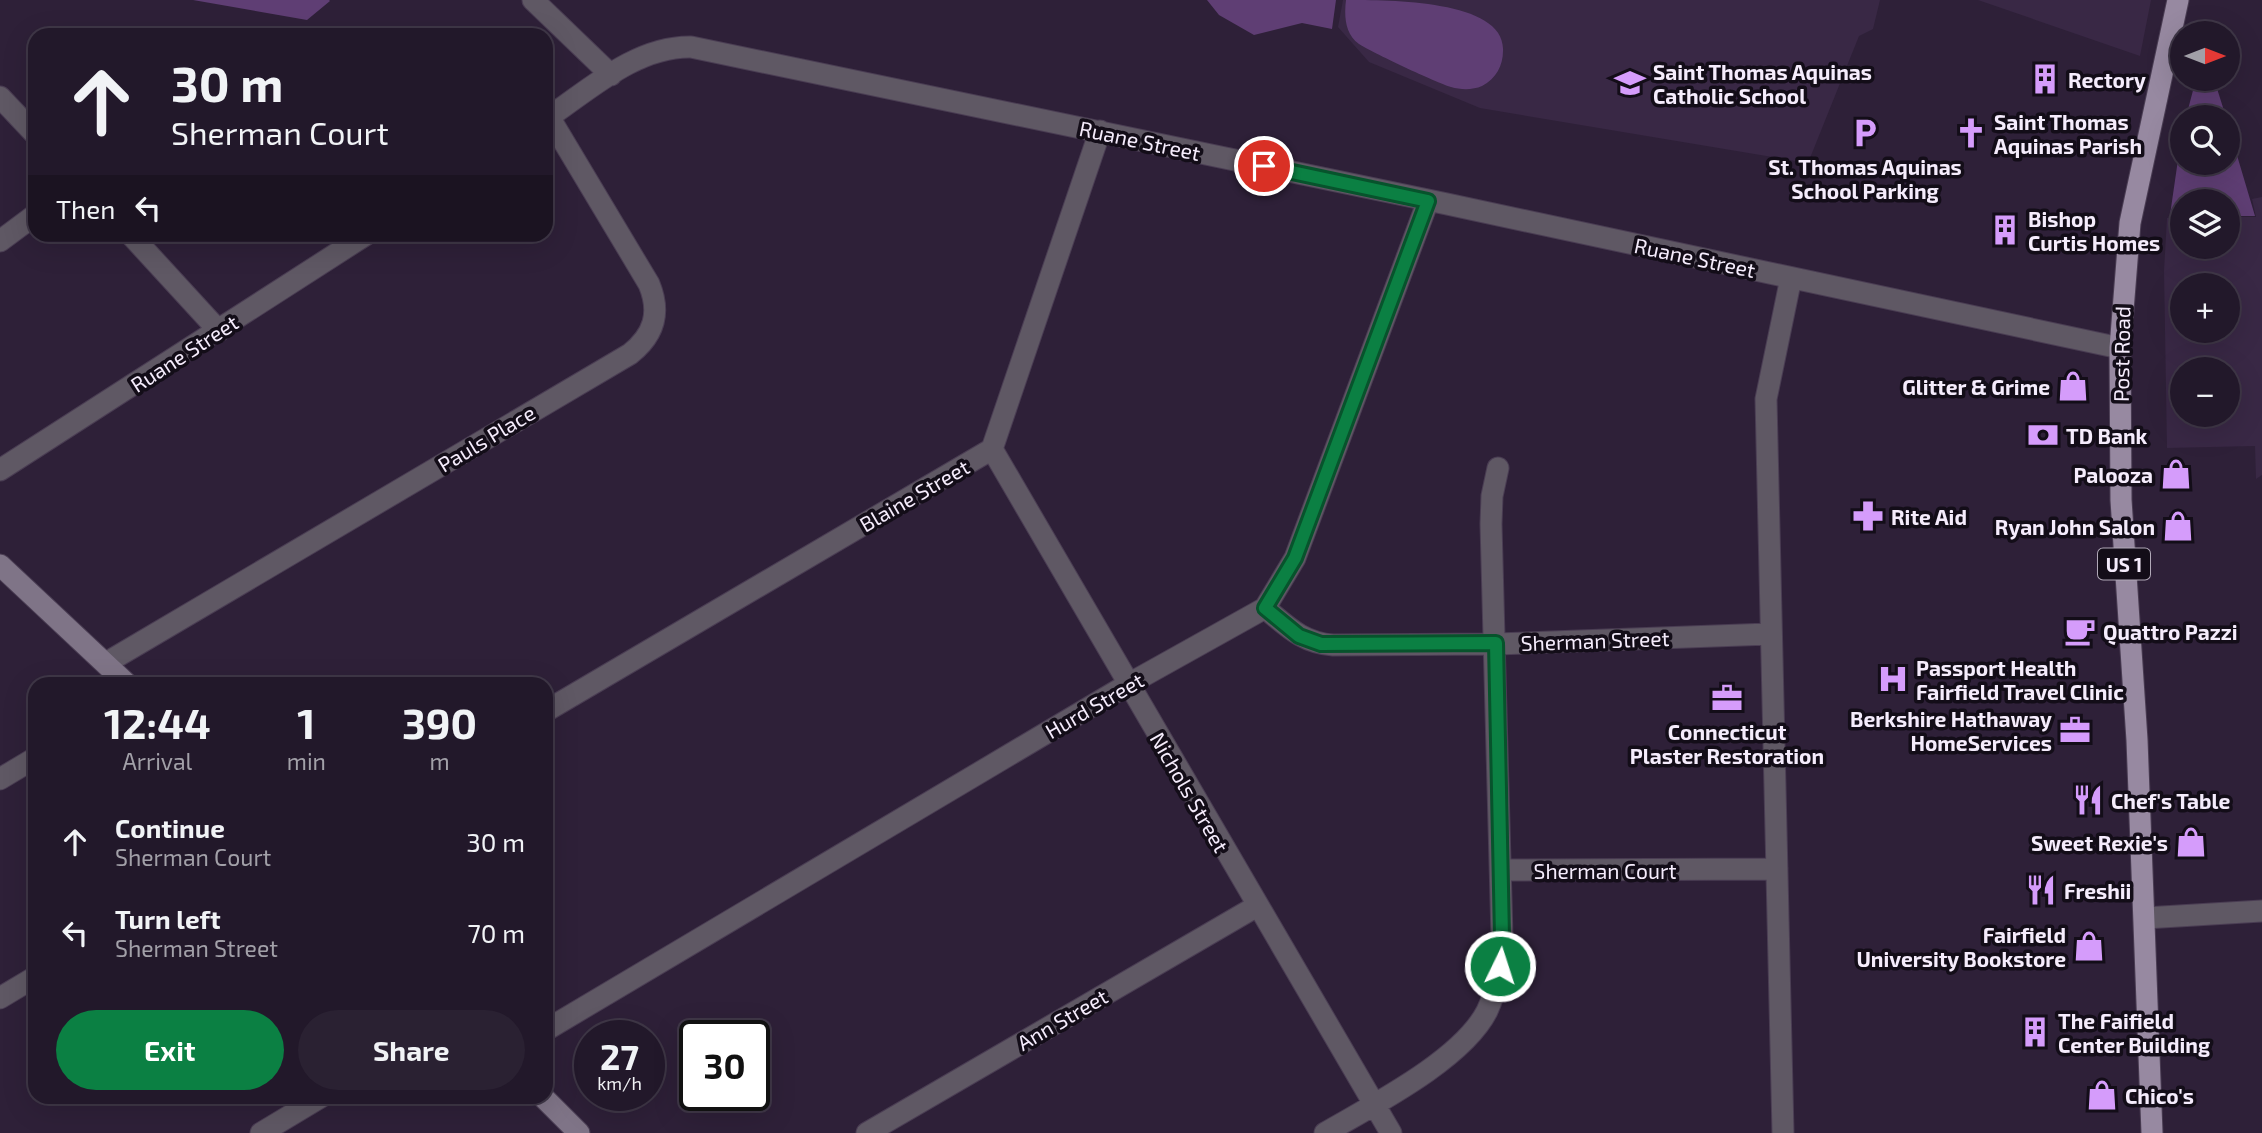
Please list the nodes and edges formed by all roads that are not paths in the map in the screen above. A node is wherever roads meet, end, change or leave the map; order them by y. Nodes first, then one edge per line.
1 (533, 0) edge
2 (2178, 0) edge
3 (611, 75) junction
4 (0, 97) edge
5 (553, 115) edge
6 (553, 126) edge
7 (28, 127) edge
8 (1100, 131) junction
9 (1428, 201) junction
10 (28, 220) edge
11 (0, 242) edge
12 (137, 242) edge
13 (355, 242) edge
14 (1791, 278) junction
15 (219, 331) junction
16 (2120, 348) junction
17 (992, 449) junction
18 (1498, 468) dead end
19 (0, 470) edge
20 (0, 565) edge
21 (1265, 608) junction
22 (1769, 634) junction
23 (1496, 643) junction
24 (106, 663) junction
25 (120, 677) edge
26 (1127, 685) junction
27 (553, 707) edge
28 (28, 762) edge
29 (0, 779) edge
30 (1777, 869) junction
31 (1501, 870) junction
32 (1257, 906) junction
33 (2262, 911) edge
34 (2145, 918) junction
35 (28, 981) edge
36 (0, 998) edge
37 (553, 1026) edge
38 (309, 1104) edge
39 (550, 1104) edge
40 (1374, 1104) junction
41 (261, 1133) edge
42 (579, 1133) edge
43 (867, 1133) edge
44 (1325, 1133) edge
45 (1391, 1133) edge
46 (1783, 1133) edge
47 (2152, 1133) edge

1 - 3 street
2 - 16 main road, Post Road / US 1
3 - 5 street, Ruane Street
3 - 8 street, Ruane Street
4 - 7 street
6 - 24 street, Pauls Place
8 - 9 street, Ruane Street
8 - 17 street, Blaine Street
9 - 14 street, Ruane Street
9 - 21 street, Hurd Street
10 - 11 street
12 - 15 street
13 - 15 street, Ruane Street
14 - 16 street, Ruane Street
14 - 22 street
15 - 19 street, Ruane Street
16 - 34 main road, Post Road / US 1
17 - 26 street, Nichols Street
17 - 27 street, Blaine Street
18 - 23 street
20 - 24 street
21 - 23 street, Sherman Street
21 - 26 street, Hurd Street
22 - 23 street, Sherman Street
22 - 30 street
23 - 31 street
24 - 25 street
26 - 32 street, Nichols Street
26 - 37 street, Hurd Street
28 - 29 street
30 - 31 street, Sherman Court
30 - 46 street
31 - 40 street
32 - 40 street, Nichols Street
32 - 43 street, Ann Street
33 - 34 street
34 - 47 main road, Post Road / US 1
35 - 36 street
38 - 41 street
39 - 42 street
40 - 44 street
40 - 45 street, Nichols Street

